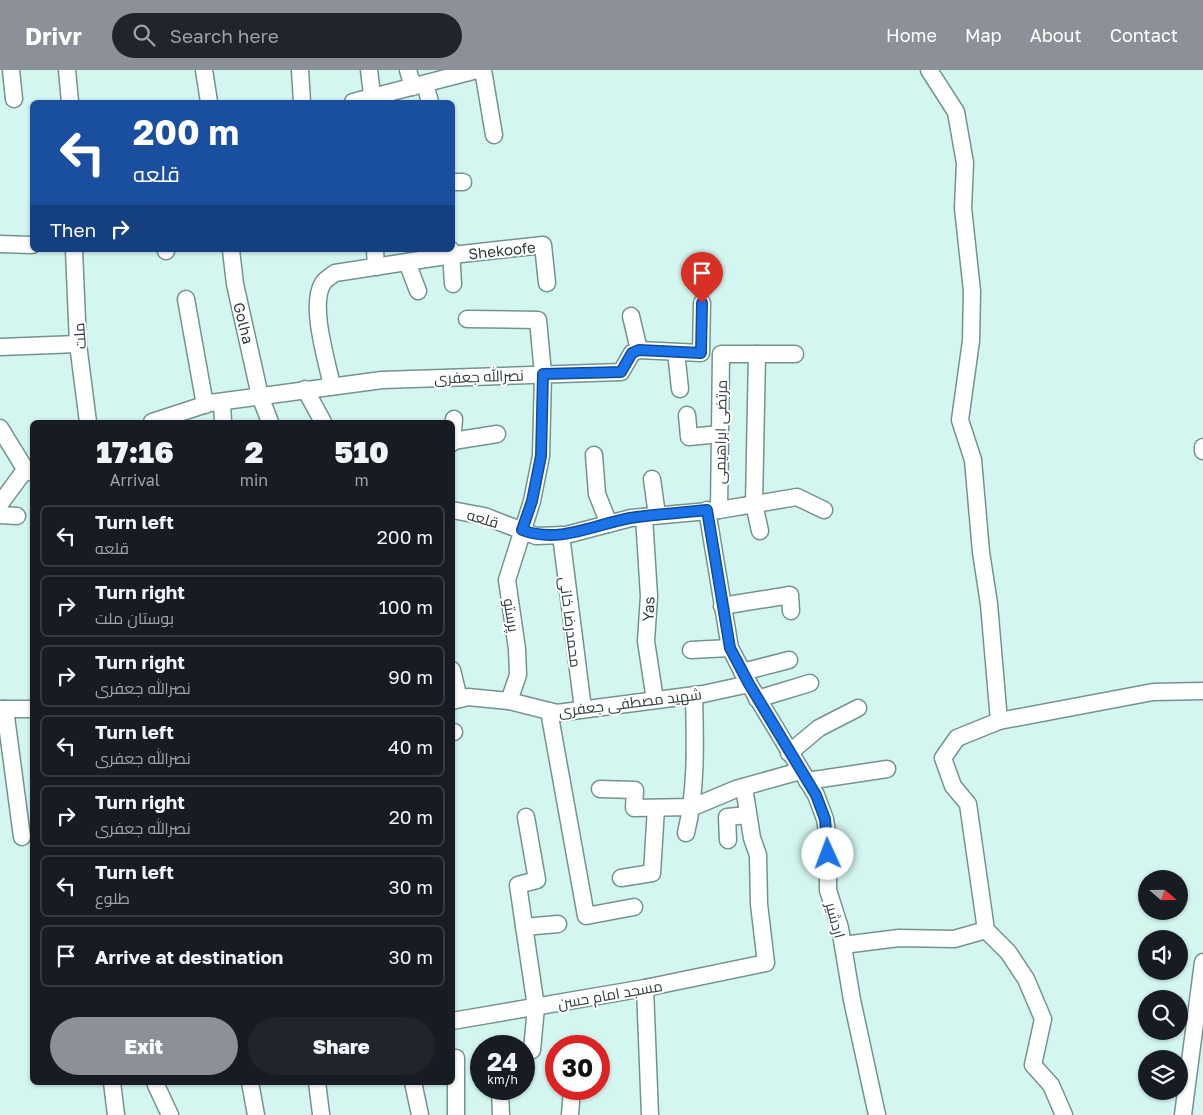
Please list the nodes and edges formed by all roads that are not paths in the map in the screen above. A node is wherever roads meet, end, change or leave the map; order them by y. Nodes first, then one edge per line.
1 (11, 70) edge
2 (67, 70) edge
3 (204, 70) edge
4 (300, 70) edge
5 (369, 70) edge
6 (408, 70) edge
7 (477, 70) edge
8 (483, 70) edge
9 (929, 70) edge
10 (419, 85) junction
11 (14, 98) dead end
12 (70, 100) edge
13 (209, 100) edge
14 (302, 100) edge
15 (373, 100) edge
16 (429, 100) edge
17 (494, 135) dead end
18 (0, 244) edge
19 (30, 245) edge
20 (74, 252) edge
21 (232, 252) edge
22 (375, 252) edge
23 (452, 253) edge
24 (407, 262) junction
25 (376, 267) junction
26 (547, 283) dead end
27 (453, 284) dead end
28 (418, 291) dead end
29 (186, 299) dead end
30 (702, 303) dead end
31 (631, 316) dead end
32 (467, 319) dead end
33 (78, 344) junction
34 (0, 347) edge
35 (639, 350) junction
36 (676, 352) junction
37 (757, 354) junction
38 (795, 354) dead end
39 (543, 374) junction
40 (332, 386) junction
41 (305, 389) junction
42 (680, 389) dead end
43 (260, 396) junction
44 (222, 402) junction
45 (205, 405) junction
46 (687, 415) dead end
47 (88, 420) edge
48 (165, 420) edge
49 (223, 420) edge
50 (269, 420) edge
51 (322, 420) edge
52 (1, 430) edge
53 (497, 434) dead end
54 (720, 434) junction
55 (455, 442) edge
56 (1202, 447) edge
57 (1203, 451) edge
58 (594, 455) dead end
59 (30, 471) edge
60 (652, 479) dead end
61 (0, 504) edge
62 (754, 504) junction
63 (713, 510) junction
64 (824, 510) dead end
65 (455, 511) edge
66 (0, 515) edge
67 (17, 516) dead end
68 (651, 516) junction
69 (608, 524) junction
70 (522, 530) junction
71 (760, 531) dead end
72 (560, 535) junction
73 (722, 606) junction
74 (791, 611) dead end
75 (730, 648) junction
76 (691, 650) dead end
77 (789, 660) dead end
78 (745, 678) junction
79 (810, 683) dead end
80 (1203, 691) edge
81 (694, 695) junction
82 (757, 699) junction
83 (456, 700) edge
84 (655, 700) junction
85 (509, 701) junction
86 (858, 708) dead end
87 (2, 709) edge
88 (583, 709) junction
89 (30, 710) edge
90 (549, 711) junction
91 (999, 721) junction
92 (789, 753) junction
93 (887, 769) dead end
94 (804, 776) junction
95 (7, 777) edge
96 (744, 787) junction
97 (600, 789) dead end
98 (692, 807) junction
99 (656, 808) junction
100 (748, 815) junction
101 (526, 817) dead end
102 (686, 833) dead end
103 (22, 837) dead end
104 (728, 840) dead end
105 (621, 878) dead end
106 (634, 907) dead end
107 (558, 924) dead end
108 (524, 927) junction
109 (986, 930) junction
110 (843, 945) junction
111 (1203, 962) edge
112 (645, 988) junction
113 (536, 1007) junction
114 (455, 1020) edge
115 (533, 1035) edge
116 (456, 1058) dead end
117 (112, 1085) edge
118 (156, 1085) dead end
119 (251, 1085) edge
120 (317, 1085) edge
121 (414, 1085) edge
122 (500, 1100) edge
123 (571, 1100) edge
124 (321, 1114) edge
125 (116, 1115) edge
126 (170, 1115) edge
127 (256, 1115) edge
128 (420, 1115) edge
129 (456, 1115) edge
130 (501, 1115) edge
131 (570, 1115) edge
132 (650, 1115) edge
133 (877, 1115) edge
134 (1064, 1115) edge
135 (1183, 1115) edge

1 - 11 street
2 - 12 street
3 - 13 street
4 - 14 street
5 - 15 street
6 - 10 street
7 - 10 street
8 - 17 street
9 - 91 street
10 - 15 street
10 - 16 street
18 - 19 street
20 - 33 street, ملت
21 - 43 street, Golha
22 - 25 street
23 - 24 street, Shekoofe
23 - 26 street, Shekoofe
23 - 27 street
24 - 25 street, Shekoofe
24 - 28 street
25 - 40 street, Shekoofe
29 - 45 street
30 - 36 street
31 - 35 street
32 - 39 street, پرستو
33 - 34 street
33 - 47 street, ملت
35 - 36 street
35 - 39 street, نصرالله جعفری
36 - 42 street
37 - 38 street
37 - 54 street, مرتضی ابراهیمی
37 - 62 street
39 - 40 street, نصرالله جعفری
39 - 70 street, پرستو
40 - 41 street, نصرالله جعفری
41 - 43 street
41 - 51 street
43 - 44 street
43 - 50 street, Golha
44 - 45 street
44 - 49 street
45 - 48 street
46 - 54 street
52 - 59 street
53 - 55 street
54 - 63 street, مرتضی ابراهیمی
56 - 57 street
58 - 69 street
59 - 61 street
60 - 68 street, Yas
62 - 63 street, قلعه
62 - 64 street, قلعه
62 - 71 street
63 - 68 street, قلعه
63 - 73 street, اردشیر
65 - 70 street, قلعه
66 - 67 street
68 - 69 street, قلعه
68 - 84 street, Yas
69 - 72 street, قلعه
70 - 72 street, قلعه
70 - 85 street, پرستو
72 - 88 street, محمدرضا خانی
73 - 74 street
73 - 75 street, اردشیر
75 - 76 street
75 - 78 street, اردشیر
77 - 78 street, شهید مصطفی جعفری
78 - 81 street, شهید مصطفی جعفری
78 - 82 street, اردشیر
79 - 82 street
80 - 91 street
81 - 84 street, شهید مصطفی جعفری
81 - 98 street
82 - 92 street, اردشیر
83 - 85 street, شهید مصطفی جعفری
84 - 88 street, شهید مصطفی جعفری
85 - 90 street, شهید مصطفی جعفری
86 - 92 street
87 - 89 street
87 - 95 street
88 - 90 street, شهید مصطفی جعفری
90 - 106 street
91 - 109 street
92 - 94 street, اردشیر
93 - 94 street
94 - 96 street
94 - 110 street, اردشیر
95 - 103 street
96 - 98 street
96 - 100 street
97 - 99 street
98 - 99 street
98 - 102 street
99 - 105 street
100 - 104 street
100 - 112 street, مسجد امام حسن
101 - 108 street
107 - 108 street
108 - 113 street
109 - 110 street
109 - 134 street
110 - 133 street, اردشیر
111 - 135 street
112 - 113 street, مسجد امام حسن
112 - 132 street
113 - 114 street, مسجد امام حسن
113 - 115 street
116 - 129 street
117 - 125 street
118 - 126 street
119 - 127 street
120 - 124 street
121 - 128 street
122 - 130 street
123 - 131 street

